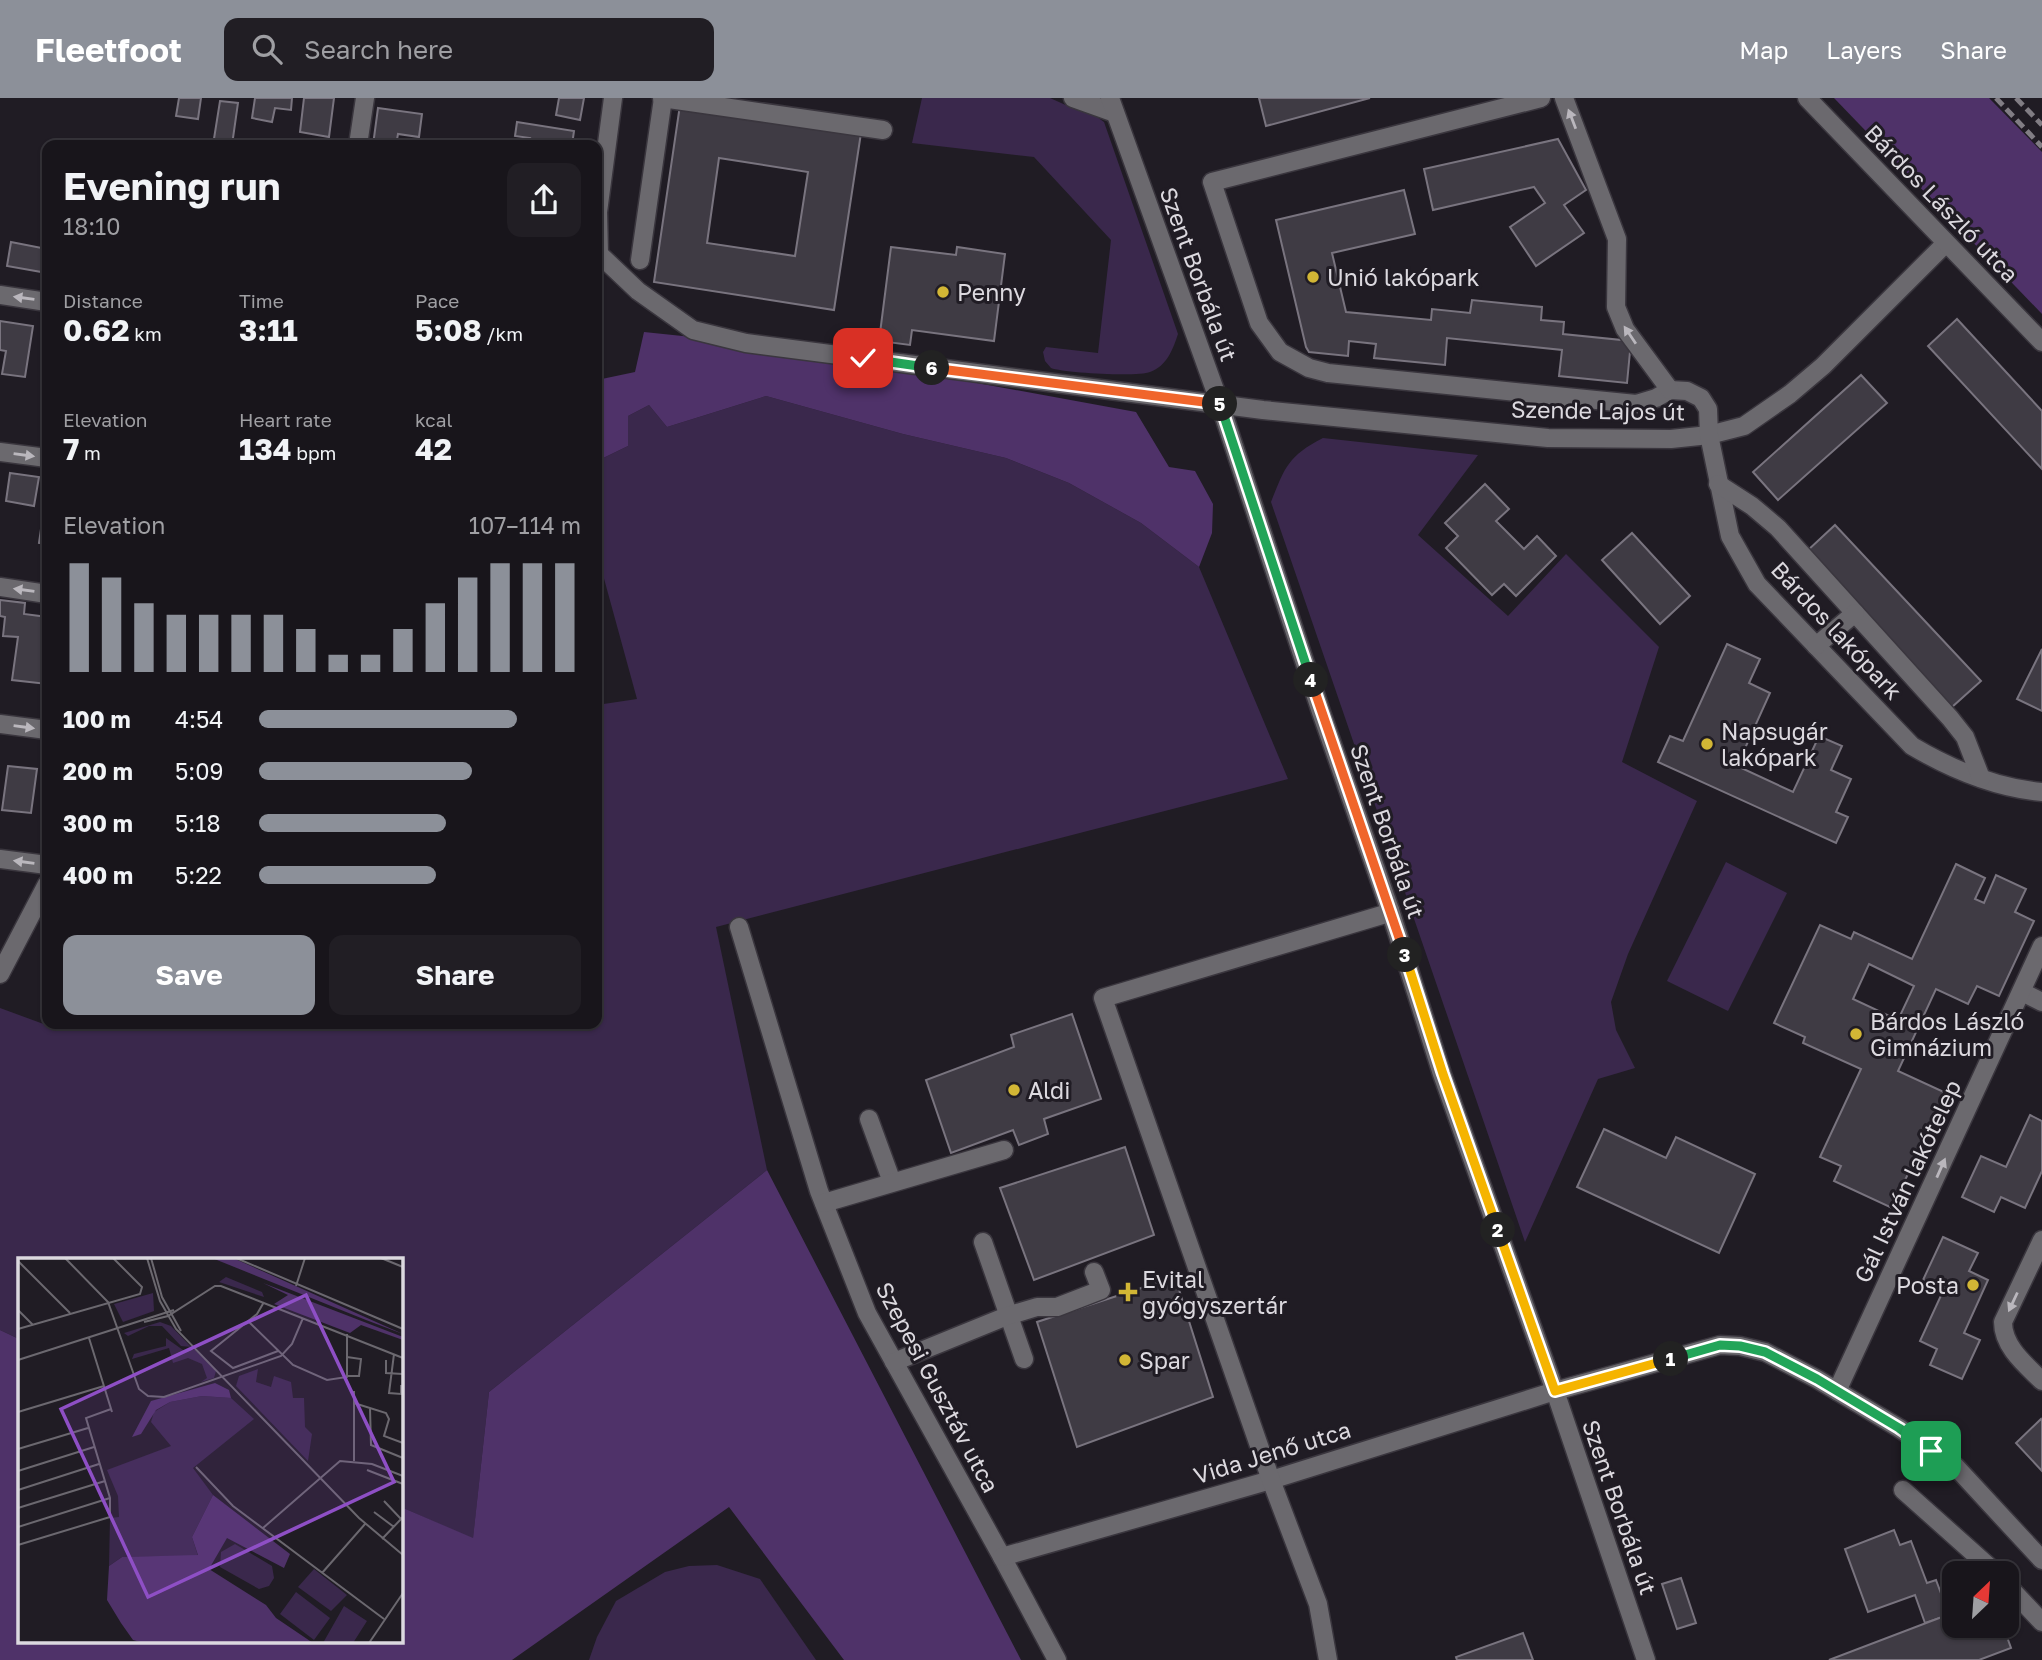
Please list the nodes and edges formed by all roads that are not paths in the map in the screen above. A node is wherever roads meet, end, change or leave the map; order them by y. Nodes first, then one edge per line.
1 (365, 98) edge
2 (612, 98) edge
3 (662, 98) edge
4 (1073, 98) edge
5 (1541, 98) edge
6 (1564, 98) edge
7 (1807, 98) edge
8 (1478, 105) edge
9 (1113, 106) edge
10 (883, 130) dead end
11 (359, 140) edge
12 (602, 179) edge
13 (1945, 244) junction
14 (602, 258) edge
15 (640, 260) dead end
16 (0, 295) edge
17 (42, 301) edge
18 (2042, 342) edge
19 (1670, 390) junction
20 (1220, 404) junction
21 (1709, 435) junction
22 (0, 452) edge
23 (42, 457) edge
24 (1718, 484) junction
25 (0, 587) edge
26 (42, 593) edge
27 (1855, 613) junction
28 (1816, 646) junction
29 (0, 724) edge
30 (42, 729) edge
31 (1981, 778) junction
32 (2042, 792) edge
33 (0, 859) edge
34 (42, 865) edge
35 (42, 894) edge
36 (1390, 910) junction
37 (739, 927) dead end
38 (2042, 946) edge
39 (0, 974) edge
40 (2022, 992) junction
41 (2042, 1002) edge
42 (869, 1119) dead end
43 (1004, 1150) dead end
44 (892, 1182) junction
45 (824, 1203) junction
46 (2042, 1240) edge
47 (983, 1241) dead end
48 (1094, 1272) dead end
49 (1007, 1316) junction
50 (1024, 1359) dead end
51 (894, 1362) junction
52 (2042, 1381) edge
53 (1555, 1391) junction
54 (1837, 1391) junction
55 (1271, 1480) junction
56 (1903, 1490) dead end
57 (1002, 1556) junction
58 (2042, 1560) edge
59 (1983, 1561) edge
60 (2020, 1599) edge
61 (2042, 1622) edge
62 (1057, 1660) edge
63 (1328, 1660) edge
64 (1646, 1660) edge

1 - 11 street
2 - 12 street, Szende Lajos út
3 - 10 street
3 - 15 street
4 - 9 street
5 - 8 street
19 -> 6 street
7 - 13 street, Bárdos László utca
8 - 19 street
9 - 20 street, Szent Borbála út
13 - 18 street, Bárdos László utca
13 - 21 street, Szende Lajos út
14 - 20 street, Szende Lajos út
17 -> 16 street
19 - 21 street, Bárdos lakópark
20 - 21 street, Szende Lajos út
20 - 36 street, Szent Borbála út
21 - 24 street, Bárdos lakópark
22 -> 23 street
24 - 27 street
24 - 28 street, Bárdos lakópark
26 -> 25 street
27 - 28 street
27 - 31 street
28 - 31 street, Bárdos lakópark
29 -> 30 street
31 - 32 street, Bárdos lakópark
34 -> 33 street
35 - 39 street
36 - 53 street, Szent Borbála út
36 - 55 street
37 - 45 street, Szepesi Gusztáv utca
38 - 40 street, Gál István lakótelep
40 - 41 street
54 -> 40 street, Gál István lakótelep
42 - 44 street
43 - 44 street
44 - 45 street
45 - 51 street, Szepesi Gusztáv utca
46 -> 52 street
47 - 49 street
48 - 49 street
49 - 50 street
49 - 51 street
51 - 57 street, Szepesi Gusztáv utca
53 - 54 street, Vida Jenő utca
53 - 55 street, Vida Jenő utca
53 - 64 street, Szent Borbála út
54 - 58 street, Vida Jenő utca
55 - 57 street, Vida Jenő utca
55 - 63 street
56 - 59 street
57 - 62 street, Szepesi Gusztáv utca
60 - 61 street

